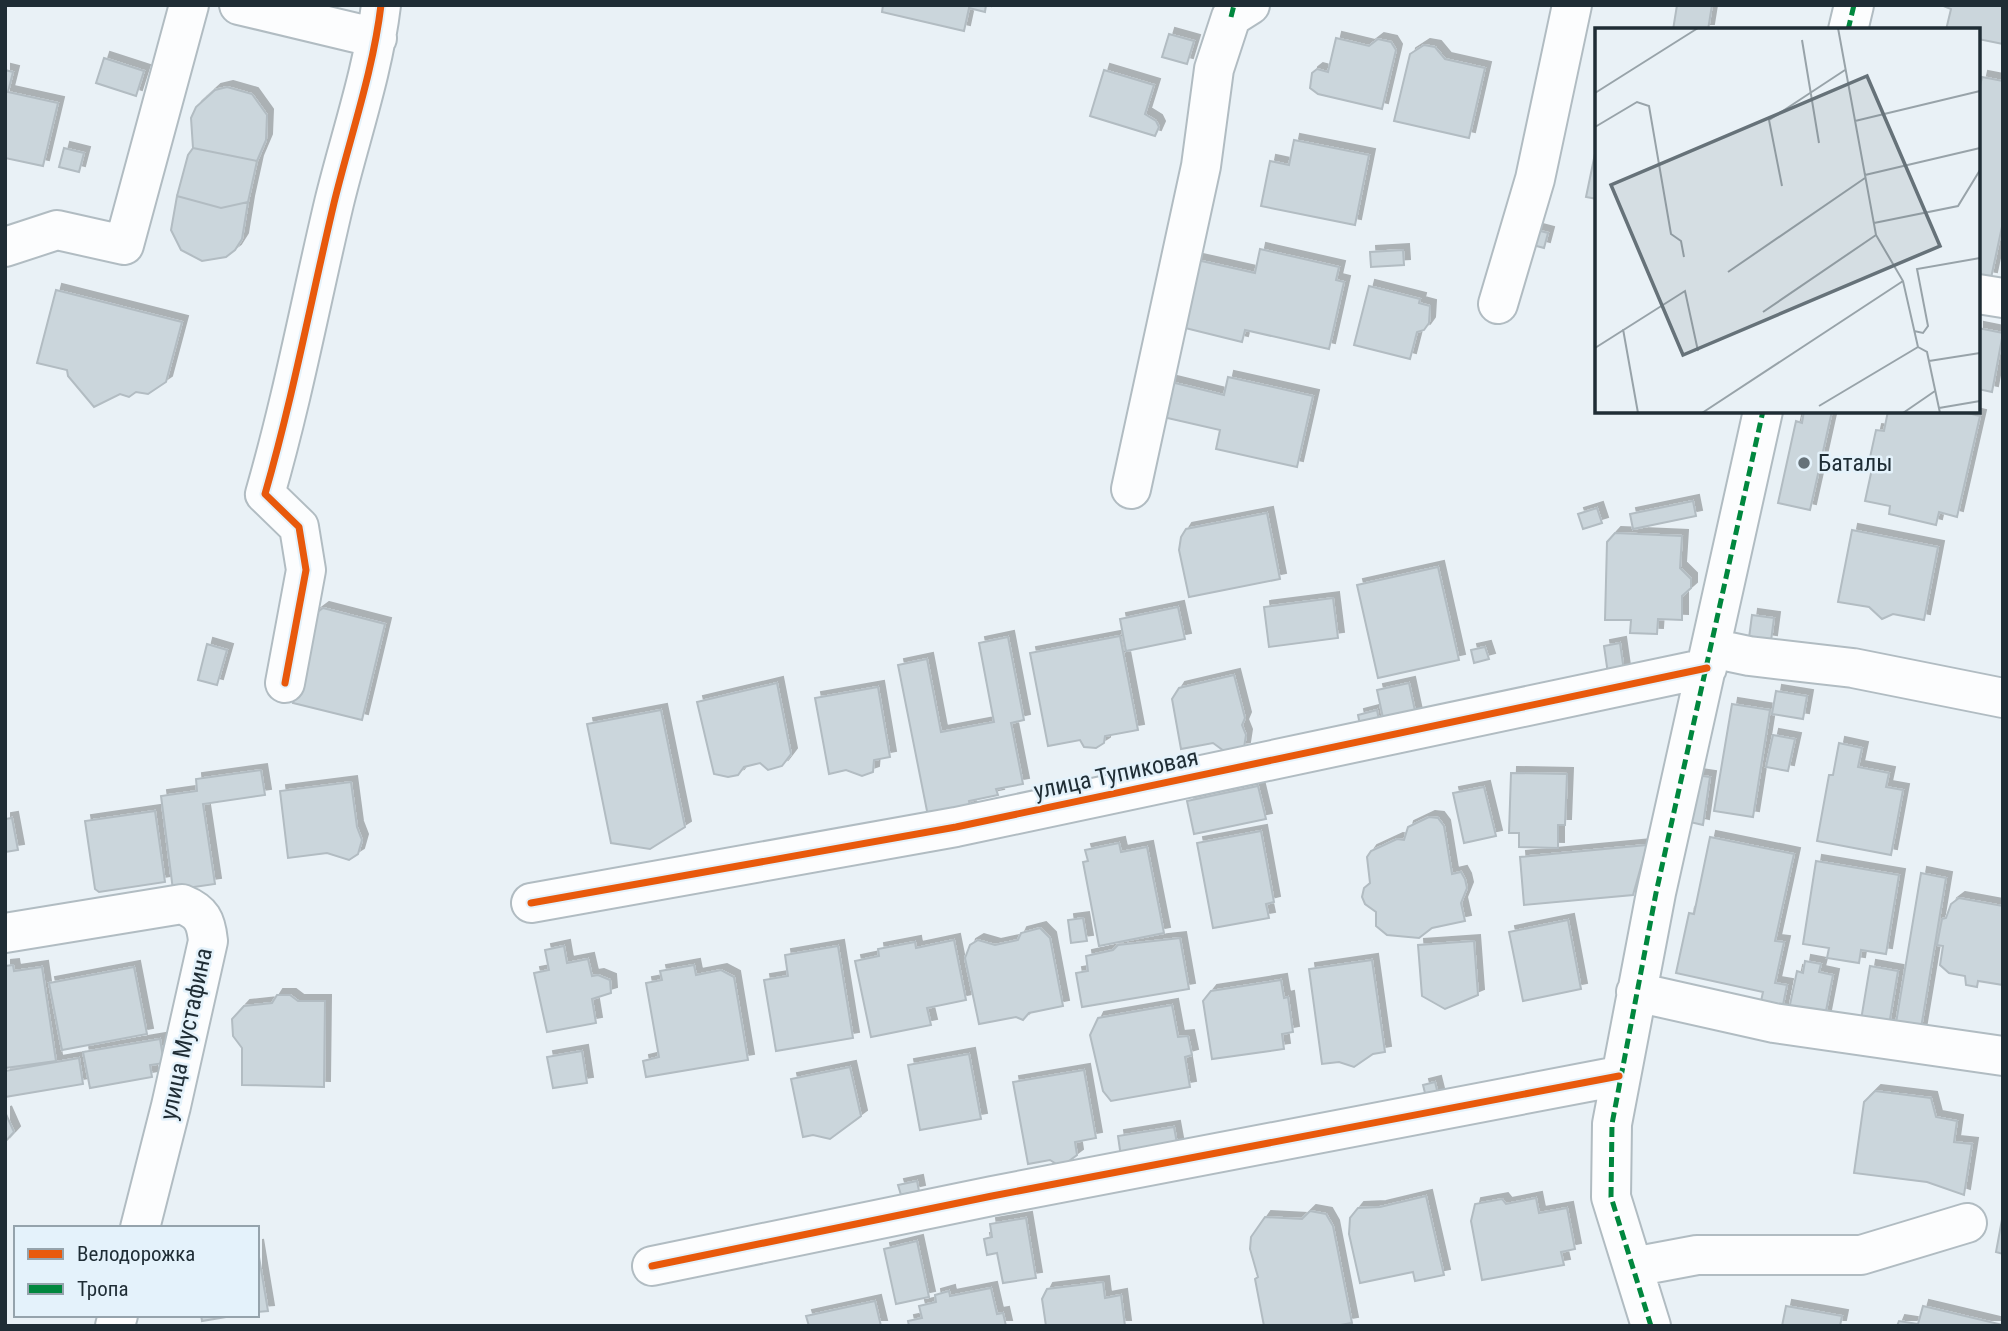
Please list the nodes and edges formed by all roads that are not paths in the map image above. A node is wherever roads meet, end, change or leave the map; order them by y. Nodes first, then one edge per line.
1 (189, 5) edge
2 (239, 5) edge
3 (1250, 5) edge
4 (1572, 5) edge
5 (1854, 5) edge
6 (379, 22) edge
7 (1849, 28) edge
8 (5, 247) edge
9 (1980, 294) edge
10 (2003, 298) edge
11 (1498, 304) dead end
12 (1763, 413) edge
13 (1131, 489) dead end
14 (1709, 658) junction
15 (285, 683) dead end
16 (2003, 698) edge
17 (531, 903) dead end
18 (5, 933) edge
19 (1636, 992) junction
20 (2003, 1056) edge
21 (1619, 1076) junction
22 (1967, 1223) dead end
23 (141, 1226) edge
24 (652, 1266) dead end
25 (1633, 1267) junction
26 (1651, 1326) edge

1 - 8 street
2 - 6 street
3 - 13 street
4 - 11 street
5 - 7 street
6 - 15 street
9 - 10 street
12 - 14 street
14 - 16 street
14 - 17 street, улица Тупиковая
14 - 19 street
18 - 23 street, улица Мустафина
19 - 20 street
19 - 21 street
21 - 24 street
21 - 25 street
22 - 25 street
25 - 26 street

